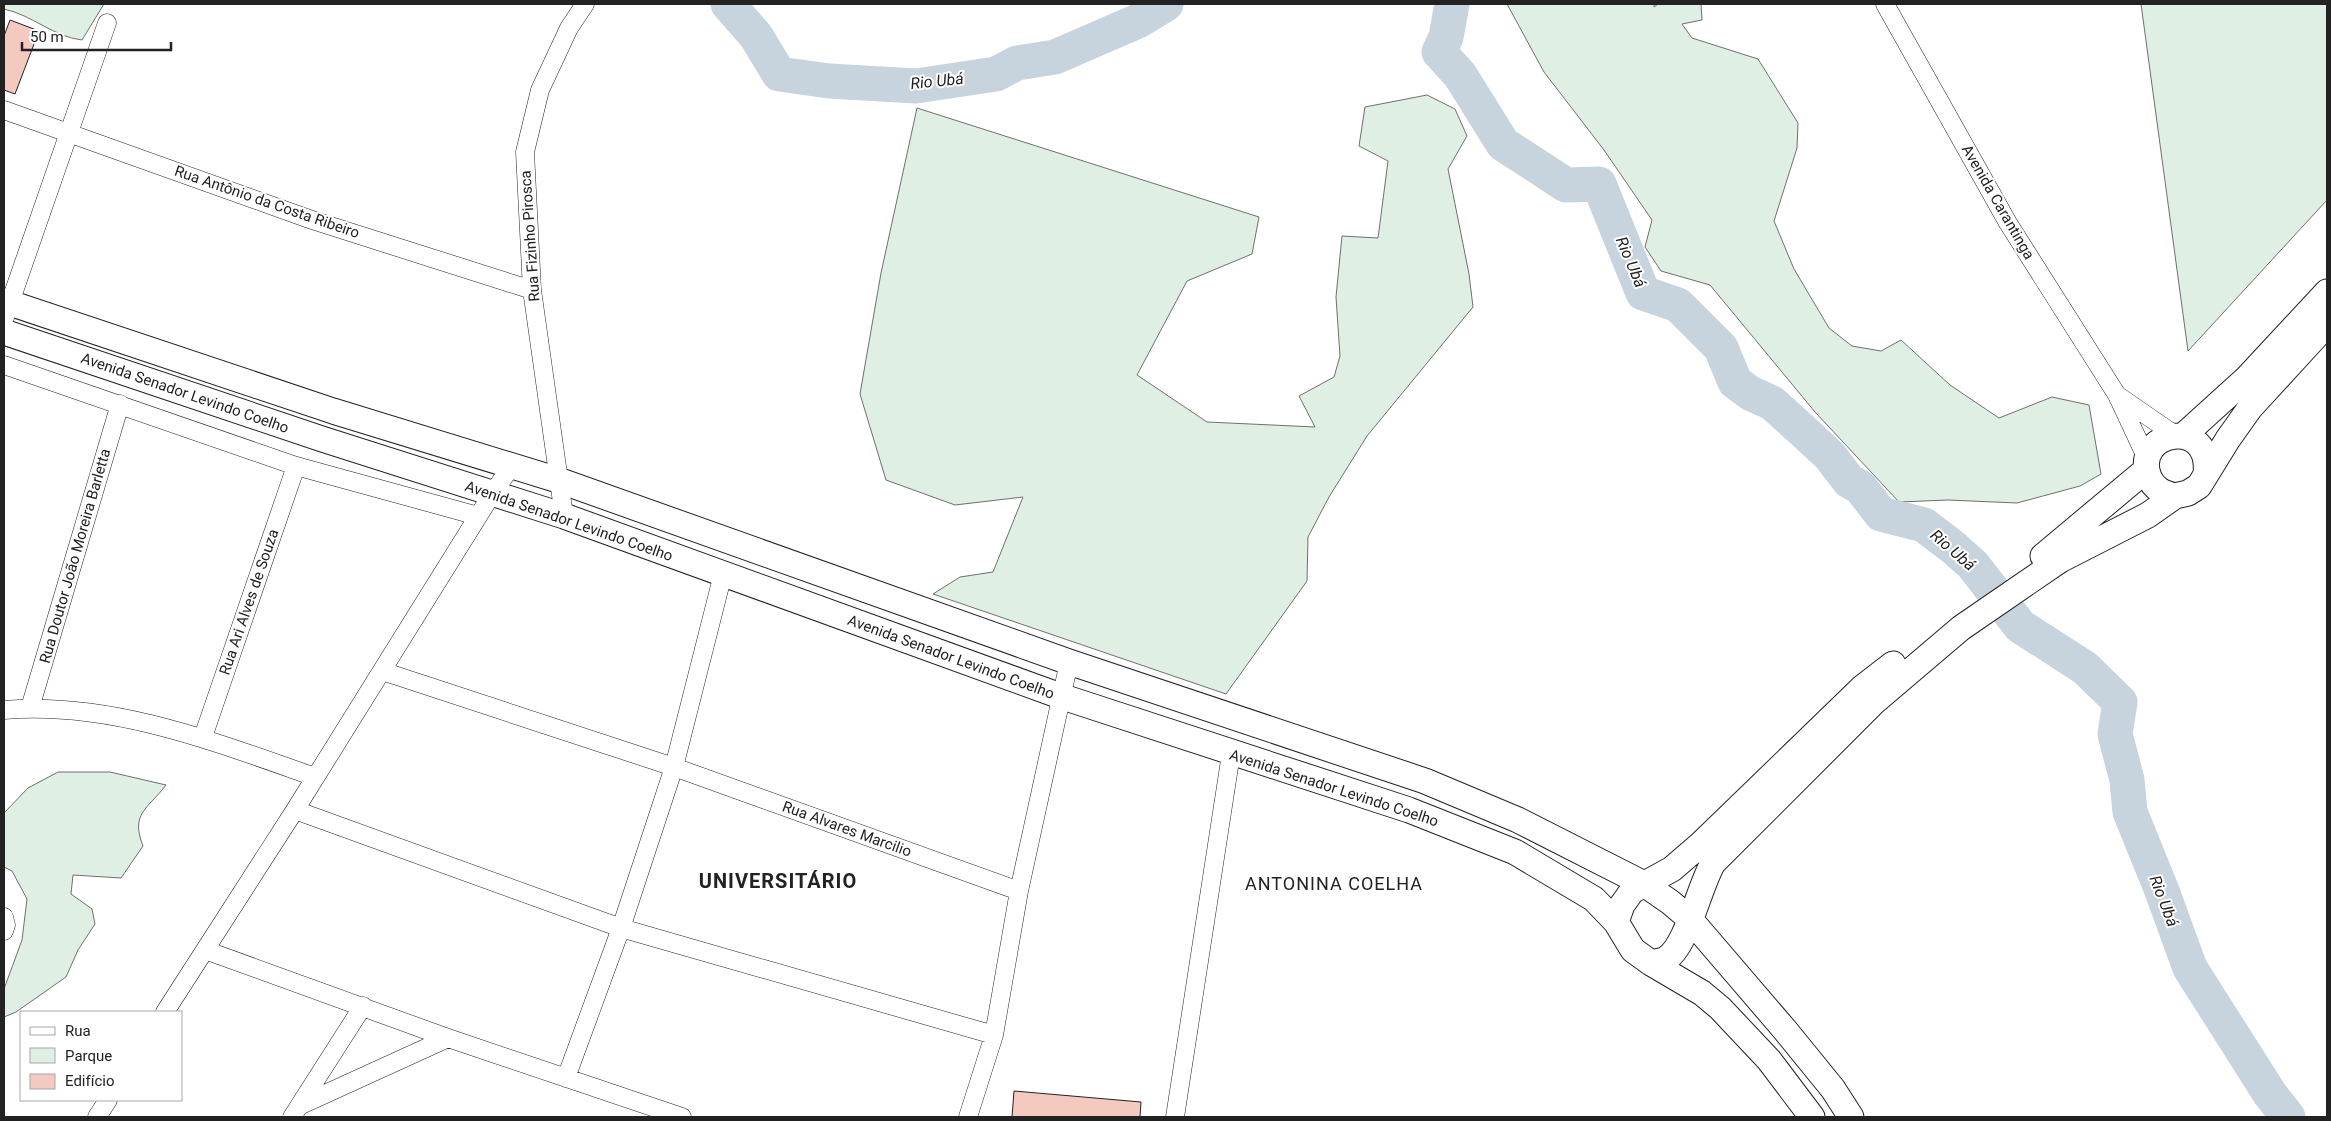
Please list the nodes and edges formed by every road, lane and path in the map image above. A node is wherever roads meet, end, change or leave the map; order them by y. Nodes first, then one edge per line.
1 (585, 4) edge
2 (1885, 4) edge
3 (107, 23) dead end
4 (4, 110) edge
5 (68, 131) junction
6 (532, 290) junction
7 (2327, 292) edge
8 (6, 308) edge
9 (2327, 324) edge
10 (4, 332) edge
11 (4, 365) edge
12 (2117, 395) junction
13 (120, 404) junction
14 (2179, 436) junction
15 (2146, 465) junction
16 (296, 466) junction
17 (510, 467) junction
18 (2206, 474) junction
19 (558, 480) junction
20 (492, 494) junction
21 (2175, 496) junction
22 (478, 516) junction
23 (564, 516) junction
24 (723, 574) junction
25 (2030, 574) junction
26 (1957, 623) junction
27 (1069, 662) junction
28 (382, 671) junction
29 (1063, 697) junction
30 (30, 708) junction
31 (4, 710) edge
32 (203, 738) junction
33 (1231, 754) junction
34 (674, 767) junction
35 (315, 777) junction
36 (295, 810) junction
37 (1644, 884) junction
38 (1019, 891) junction
39 (4, 917) edge
40 (1689, 918) junction
41 (1616, 922) junction
42 (621, 928) junction
43 (4, 931) edge
44 (205, 950) junction
45 (1651, 963) junction
46 (363, 1006) junction
47 (166, 1011) edge
48 (994, 1035) junction
49 (448, 1038) junction
50 (566, 1078) junction
51 (107, 1101) edge
52 (297, 1111) edge
53 (97, 1117) edge
54 (682, 1117) edge
55 (968, 1117) edge
56 (1175, 1117) edge
57 (1812, 1117) edge
58 (1851, 1117) edge

1 - 6 street, Rua Fizinho Pirosca
2 - 12 street, Avenida Carantinga
3 - 5 street
4 - 5 street, Rua Antônio da Costa Ribeiro
5 - 6 street, Rua Antônio da Costa Ribeiro
5 - 8 street
6 - 19 street, Rua Fizinho Pirosca
7 - 14 street
8 - 17 street
9 - 18 street
10 - 20 street, Avenida Senador Levindo Coelho
11 - 13 street
12 - 14 street, Avenida Carantinga
12 - 15 street, Avenida Carantinga
13 - 16 street
13 - 30 street, Rua Doutor João Moreira Barletta
14 - 15 street
14 - 18 street
15 - 21 street
15 - 25 street
16 - 22 street
16 - 32 street, Rua Ari Alves de Souza
17 - 19 street
17 - 20 street
18 - 21 street
19 - 23 street, Rua Fizinho Pirosca
19 - 27 street
20 - 22 street
20 - 23 street, Avenida Senador Levindo Coelho
21 - 25 street
22 - 28 street
23 - 24 street, Avenida Senador Levindo Coelho
24 - 29 street, Avenida Senador Levindo Coelho
24 - 34 street
25 - 26 street
26 - 37 street
26 - 40 street
27 - 29 street
27 - 37 street
28 - 34 street, Rua Alvares Marcilio
28 - 35 street
29 - 33 street, Avenida Senador Levindo Coelho
29 - 38 street
30 - 31 street
30 - 32 street
32 - 35 street
33 - 41 street, Avenida Senador Levindo Coelho
33 - 56 street
34 - 38 street, Rua Alvares Marcilio
34 - 42 street
35 - 36 street
36 - 42 street
36 - 44 street
37 - 40 street
37 - 41 street
38 - 48 street
39 - 43 street
40 - 45 street
40 - 58 street
41 - 45 street, Avenida Senador Levindo Coelho
42 - 48 street
42 - 50 street
44 - 46 street
44 - 47 street
45 - 57 street, Avenida Senador Levindo Coelho
46 - 49 street
46 - 52 street
48 - 55 street
49 - 50 street
49 - 52 street
50 - 54 street
51 - 53 street

